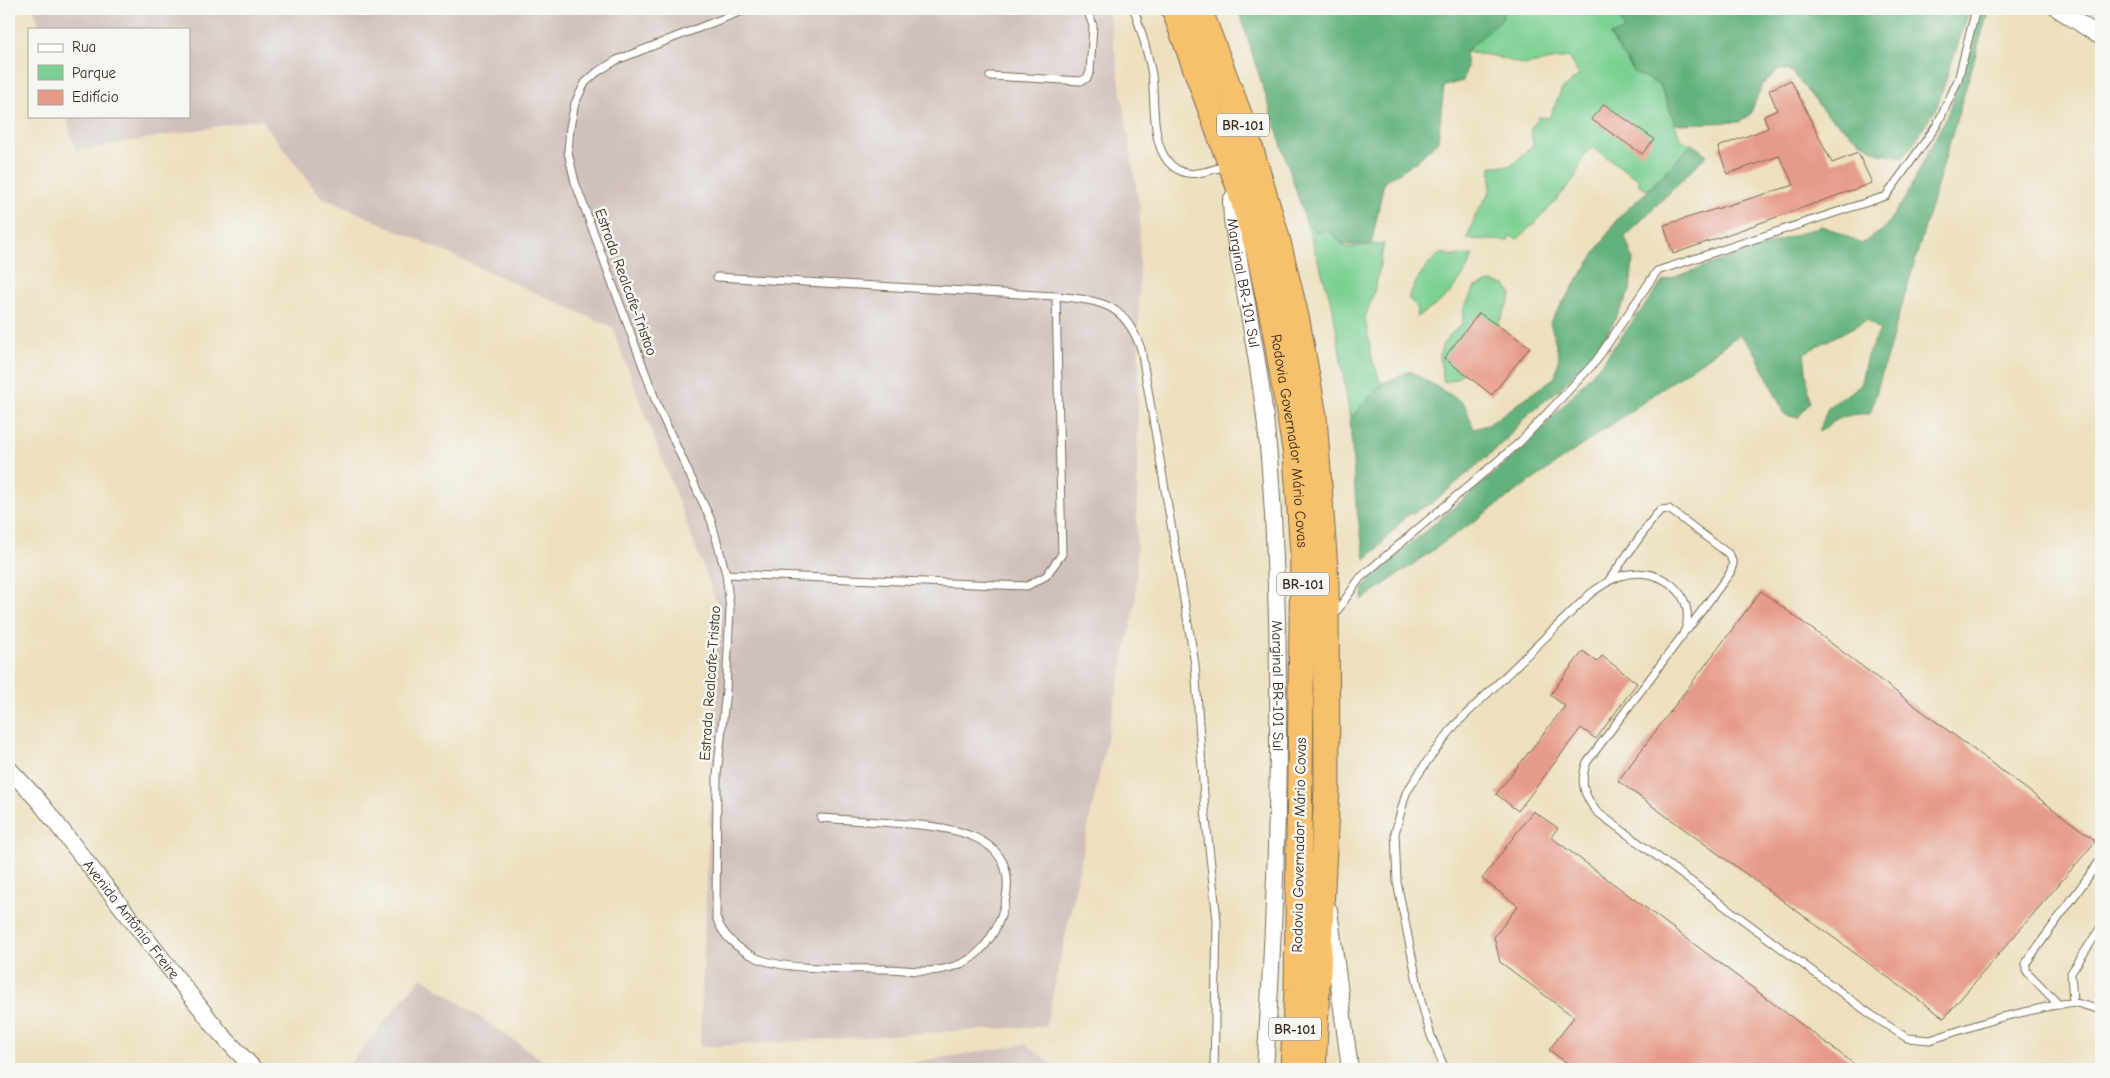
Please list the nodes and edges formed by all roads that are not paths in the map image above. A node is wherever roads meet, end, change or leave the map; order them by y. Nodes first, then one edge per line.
1 (747, 9) edge
2 (1087, 9) edge
3 (1134, 9) edge
4 (1174, 9) edge
5 (1199, 9) edge
6 (1214, 9) edge
7 (1976, 9) edge
8 (2058, 9) edge
9 (2101, 37) edge
10 (990, 76) dead end
11 (1234, 176) junction
12 (1279, 244) junction
13 (717, 278) dead end
14 (1056, 296) junction
15 (726, 574) junction
16 (1608, 581) junction
17 (1326, 628) junction
18 (1682, 636) junction
19 (9, 769) edge
20 (821, 818) dead end
21 (2101, 858) edge
22 (1324, 870) junction
23 (2101, 927) edge
24 (2073, 1002) junction
25 (2059, 1004) junction
26 (2101, 1010) edge
27 (254, 1069) edge
28 (1214, 1069) edge
29 (1265, 1069) edge
30 (1293, 1069) edge
31 (1313, 1069) edge
32 (1350, 1069) edge
33 (1445, 1069) edge

1 - 15 lane, Estrada Realcafe-Tristao
2 - 10 lane
3 - 11 lane
4 - 11 highway, Rodovia Governador Mário Covas / BR-101
5 - 12 highway, Rodovia Governador Mário Covas / BR-101
6 - 12 highway
7 - 17 lane
8 - 9 street
11 - 29 street, Marginal BR-101 Sul
11 - 30 highway, Rodovia Governador Mário Covas / BR-101
12 - 17 highway, Rodovia Governador Mário Covas / BR-101
13 - 14 lane
14 - 15 lane
14 - 28 lane
15 - 20 lane, Estrada Realcafe-Tristao
16 - 18 lane
16 - 18 lane
16 - 33 lane
17 - 22 highway, Rodovia Governador Mário Covas / BR-101
18 - 25 lane
19 - 27 street, Avenida Antônio Freire
21 - 25 lane
22 - 31 highway, Rodovia Governador Mário Covas / BR-101
22 - 32 street
23 - 24 lane
24 - 25 lane
24 - 26 lane

